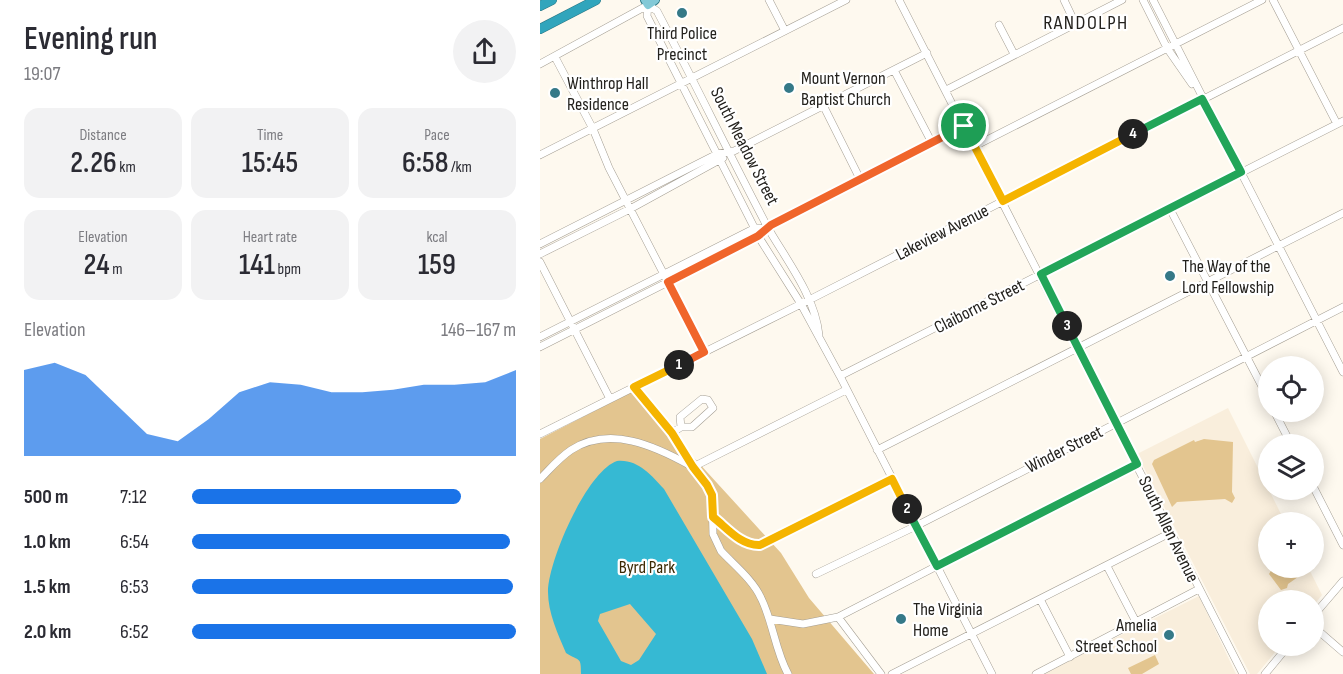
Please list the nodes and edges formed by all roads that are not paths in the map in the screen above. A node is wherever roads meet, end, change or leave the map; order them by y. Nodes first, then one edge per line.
1 (552, 0) edge
2 (596, 0) edge
3 (769, 0) edge
4 (846, 0) edge
5 (900, 0) edge
6 (1064, 0) edge
7 (1122, 0) edge
8 (1143, 0) edge
9 (1153, 0) edge
10 (1262, 0) edge
11 (1273, 0) edge
12 (649, 2) edge
13 (540, 6) edge
14 (1075, 23) junction
15 (999, 25) dead end
16 (540, 28) edge
17 (1343, 28) edge
18 (785, 31) junction
19 (1175, 44) junction
20 (1167, 48) junction
21 (1299, 50) junction
22 (927, 53) junction
23 (1014, 54) junction
24 (555, 57) junction
25 (540, 64) edge
26 (894, 70) junction
27 (692, 78) junction
28 (682, 83) junction
29 (946, 90) junction
30 (1201, 96) junction
31 (824, 106) junction
32 (1340, 122) edge
33 (964, 126) junction
34 (593, 129) junction
35 (932, 143) junction
36 (975, 146) junction
37 (730, 153) junction
38 (540, 155) edge
39 (719, 157) junction
40 (1241, 172) junction
41 (860, 179) junction
42 (626, 201) junction
43 (1003, 201) junction
44 (630, 209) junction
45 (1170, 209) junction
46 (1343, 213) edge
47 (768, 227) junction
48 (757, 232) junction
49 (540, 244) edge
50 (1278, 246) junction
51 (540, 254) edge
52 (540, 262) edge
53 (1041, 274) junction
54 (666, 278) junction
55 (1209, 282) junction
56 (809, 300) junction
57 (801, 304) junction
58 (1343, 307) edge
59 (1316, 320) junction
60 (572, 326) junction
61 (540, 337) edge
62 (820, 340) junction
63 (540, 347) edge
64 (1078, 348) junction
65 (704, 352) junction
66 (1247, 356) junction
67 (1343, 372) edge
68 (840, 376) junction
69 (1258, 378) edge
70 (634, 387) junction
71 (846, 390) junction
72 (610, 399) junction
73 (1116, 423) junction
74 (681, 427) junction
75 (672, 433) junction
76 (540, 434) edge
77 (877, 450) junction
78 (1137, 464) junction
79 (693, 467) junction
80 (540, 479) edge
81 (892, 479) junction
82 (1320, 500) edge
83 (713, 517) junction
84 (916, 526) junction
85 (1170, 533) junction
86 (1343, 545) edge
87 (937, 566) junction
88 (1107, 566) junction
89 (816, 574) dead end
90 (1343, 581) edge
91 (1199, 590) junction
92 (1040, 599) junction
93 (1324, 603) edge
94 (838, 617) junction
95 (770, 619) junction
96 (1136, 622) junction
97 (972, 634) junction
98 (1324, 636) edge
99 (1343, 652) edge
100 (1280, 656) edge
101 (1071, 657) junction
102 (788, 674) edge
103 (881, 674) edge
104 (892, 674) edge
105 (992, 674) edge
106 (1036, 674) edge
107 (1243, 674) edge
108 (1265, 674) edge

1 - 13 highway
2 - 16 highway
3 - 18 street
4 - 18 street
5 - 22 street, South Allen Avenue
6 - 14 street
7 - 14 street
8 - 20 street
9 - 19 street
10 - 19 street
11 - 21 street
12 - 24 street
12 - 27 street, South Meadow Street
12 - 28 street, South Meadow Street
14 - 23 street
15 - 23 street
17 - 21 street, Lakeview Avenue
18 - 27 street
19 - 20 street
19 - 30 street
20 - 30 street
20 - 36 street
21 - 30 street, Lakeview Avenue
21 - 32 street
22 - 26 street
22 - 29 street, South Allen Avenue
23 - 29 street
24 - 25 street
24 - 34 street
26 - 31 street
26 - 35 street
27 - 28 street
27 - 37 street, South Meadow Street
28 - 34 street
28 - 39 street, South Meadow Street
29 - 33 street, South Allen Avenue
30 - 40 street
30 - 43 street, Lakeview Avenue
31 - 37 street
31 - 41 street
32 - 40 street, Claiborne Street
33 - 35 street
33 - 36 street, South Allen Avenue
34 - 38 street
34 - 42 street
35 - 41 street
36 - 43 street, South Allen Avenue
37 - 39 street
37 - 47 street, South Meadow Street
39 - 42 street
39 - 44 street
39 - 48 street, South Meadow Street
40 - 45 street, Claiborne Street
40 - 50 street
41 - 47 street
42 - 44 street
42 - 49 street
43 - 53 street, South Allen Avenue
43 - 56 street, Lakeview Avenue
44 - 51 street
44 - 54 street
45 - 53 street, Claiborne Street
45 - 55 street
46 - 50 street
47 - 48 street
47 - 56 street, South Meadow Street
48 - 54 street
48 - 57 street, South Meadow Street
50 - 55 street
50 - 59 street
52 - 60 street
53 - 64 street, South Allen Avenue
53 - 68 street, Claiborne Street
54 - 60 street
54 - 65 street
55 - 64 street
55 - 66 street
56 - 57 street, Lakeview Avenue
56 - 62 street, South Meadow Street
57 - 62 street, South Meadow Street
57 - 65 street, Lakeview Avenue
58 - 59 street, Winder Street
59 - 66 street, Winder Street
59 - 67 street
60 - 61 street
60 - 63 street
60 - 72 street
62 - 68 street, South Meadow Street
64 - 73 street, South Allen Avenue
64 - 77 street
65 - 70 street, Lakeview Avenue
66 - 69 street
66 - 73 street, Winder Street
68 - 71 street, South Meadow Street
70 - 72 street, Lakeview Avenue
70 - 75 street
71 - 77 street, South Meadow Street
71 - 79 street
72 - 76 street, Lakeview Avenue
73 - 78 street, South Allen Avenue
73 - 84 street, Winder Street
74 - 74 street
74 - 75 street
75 - 79 street
77 - 81 street, South Meadow Street
78 - 85 street, South Allen Avenue
78 - 87 street
79 - 80 street
79 - 83 street
81 - 83 street
81 - 84 street, South Meadow Street
82 - 86 street
83 - 95 street
84 - 87 street, South Meadow Street
84 - 89 street, Winder Street
85 - 88 street
85 - 91 street, South Allen Avenue
87 - 94 street
87 - 97 street, South Meadow Street
88 - 92 street
88 - 96 street
90 - 93 street
91 - 96 street
91 - 107 street, South Allen Avenue
92 - 97 street
92 - 101 street
94 - 95 street
94 - 103 street
95 - 102 street
96 - 101 street
97 - 104 street
97 - 105 street, South Meadow Street
98 - 99 street
100 - 108 street
101 - 106 street

